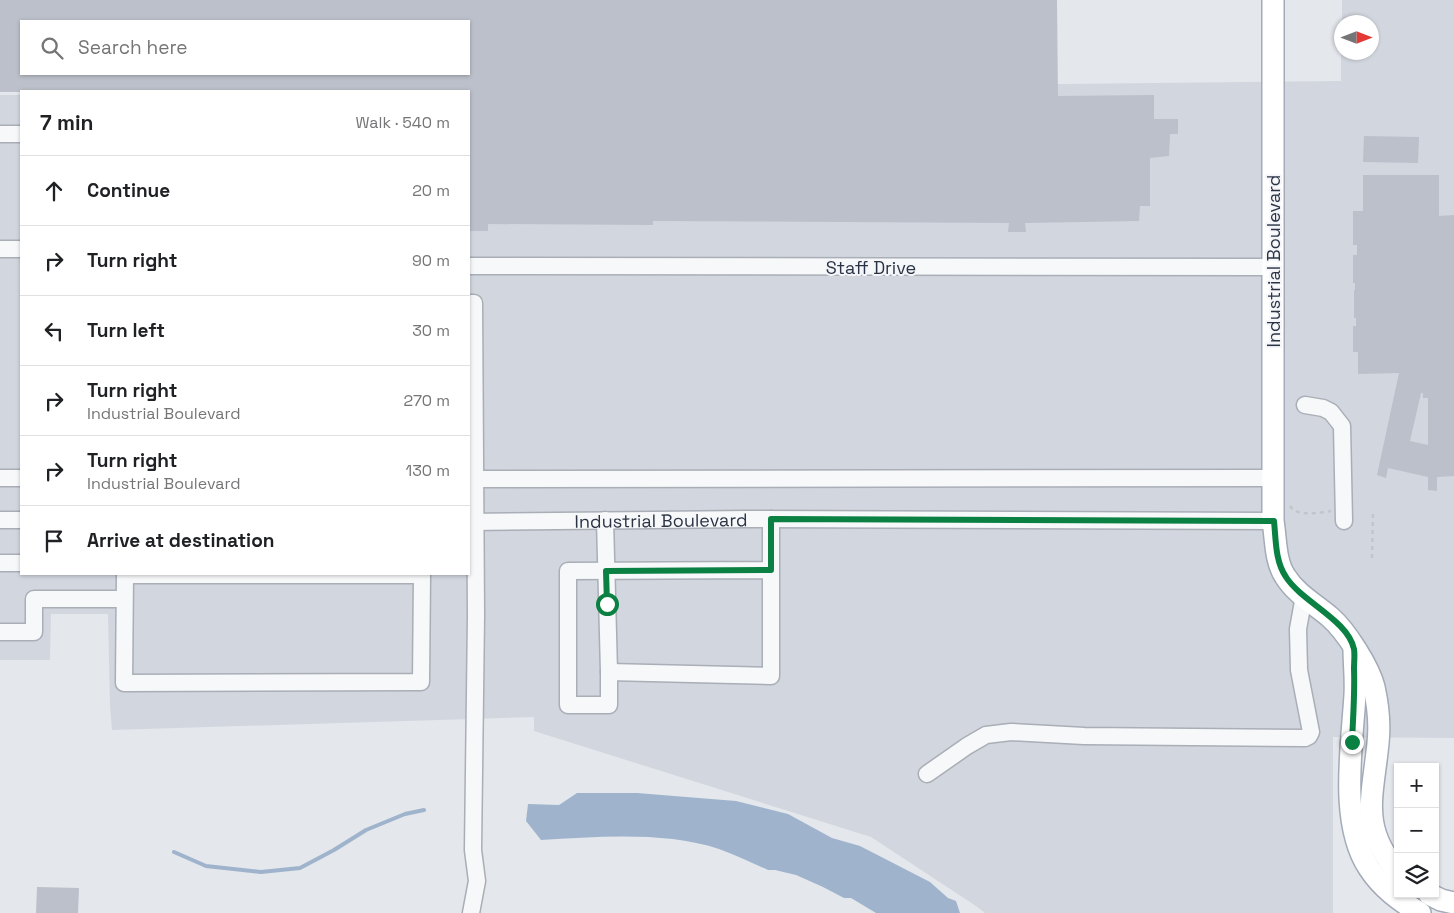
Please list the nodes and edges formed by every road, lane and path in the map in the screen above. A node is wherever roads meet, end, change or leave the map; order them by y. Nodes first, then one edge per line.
1 (1273, 0) edge
2 (0, 134) edge
3 (20, 134) edge
4 (0, 248) edge
5 (20, 249) edge
6 (470, 266) edge
7 (1273, 267) junction
8 (472, 303) edge
9 (1305, 405) dead end
10 (0, 478) edge
11 (20, 478) edge
12 (1274, 478) junction
13 (478, 479) edge
14 (1292, 510) dead end
15 (1373, 513) dead end
16 (1344, 516) joint
17 (771, 519) junction
18 (0, 520) edge
19 (20, 520) edge
20 (605, 520) junction
21 (1274, 521) junction
22 (472, 522) edge
23 (1372, 558) dead end
24 (0, 563) edge
25 (20, 563) edge
26 (771, 570) junction
27 (606, 571) junction
28 (125, 575) edge
29 (422, 575) edge
30 (1304, 596) junction
31 (124, 599) junction
32 (0, 632) edge
33 (1354, 648) junction
34 (609, 672) junction
35 (927, 774) dead end
36 (1394, 867) edge
37 (1437, 898) edge
38 (1454, 903) edge
39 (471, 913) edge
40 (1420, 913) edge

1 - 7 main road, Industrial Boulevard
2 - 3 street
4 - 5 street
6 - 7 street, Staff Drive
7 - 12 main road, Industrial Boulevard
8 - 13 street
9 - 16 street
10 - 11 street
12 - 13 street
12 - 21 main road, Industrial Boulevard
13 - 22 street
14 - 16 path
15 - 23 path
17 - 20 street, Industrial Boulevard
17 - 21 street, Industrial Boulevard
17 - 26 street
18 - 19 street
20 - 22 street, Industrial Boulevard
20 - 27 street
21 - 30 main road, Industrial Boulevard
22 - 39 street
24 - 25 street
26 - 27 street
26 - 34 street
27 - 34 street
27 - 34 street
28 - 31 street
29 - 31 street
30 - 33 main road, Industrial Boulevard
30 - 35 street
31 - 32 street
33 - 36 main road, Industrial Boulevard
33 - 40 main road
37 - 38 main road

